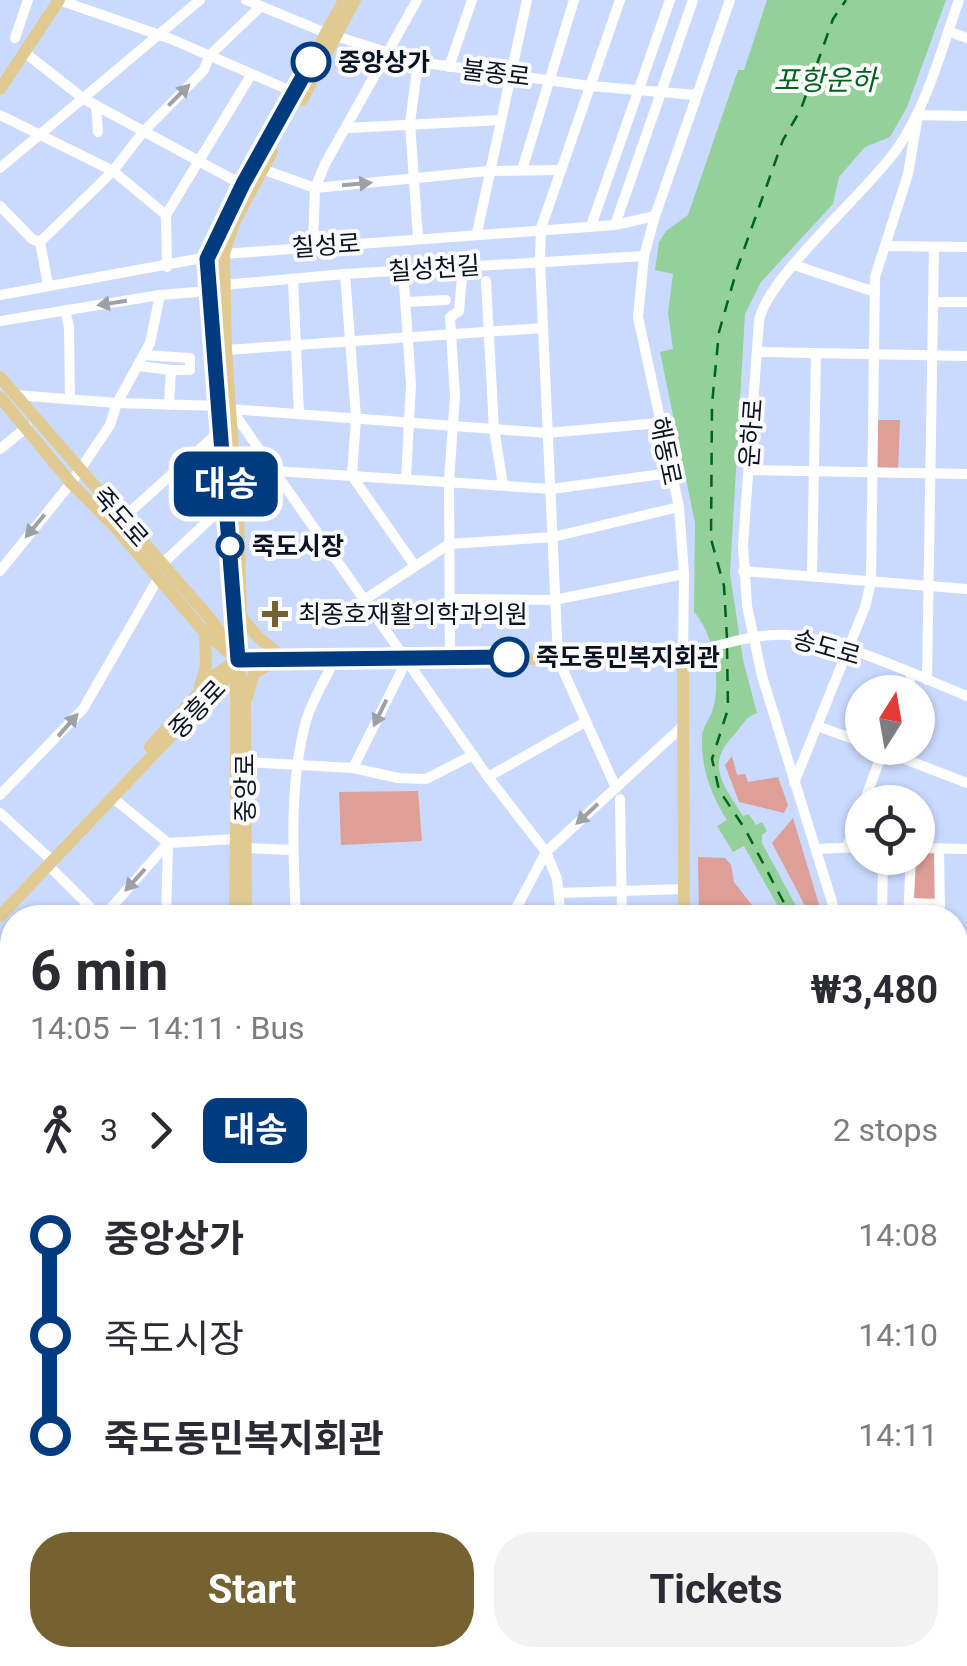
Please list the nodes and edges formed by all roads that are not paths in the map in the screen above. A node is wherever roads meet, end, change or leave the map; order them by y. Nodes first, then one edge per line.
1 (28, 0) edge
2 (59, 0) edge
3 (200, 0) edge
4 (246, 0) edge
5 (344, 0) edge
6 (355, 0) edge
7 (416, 0) edge
8 (472, 0) edge
9 (527, 0) edge
10 (574, 0) edge
11 (620, 0) edge
12 (670, 0) edge
13 (693, 0) edge
14 (730, 0) edge
15 (959, 0) edge
16 (260, 7) junction
17 (948, 32) junction
18 (331, 34) junction
19 (160, 35) junction
20 (0, 38) edge
21 (15, 38) junction
22 (967, 38) edge
23 (27, 48) junction
24 (388, 55) junction
25 (210, 56) junction
26 (418, 62) junction
27 (450, 68) junction
28 (251, 74) junction
29 (509, 75) junction
30 (548, 80) junction
31 (590, 86) junction
32 (0, 89) edge
33 (638, 90) junction
34 (296, 93) junction
35 (663, 94) junction
36 (696, 95) junction
37 (84, 99) junction
38 (96, 105) junction
39 (0, 115) edge
40 (918, 115) junction
41 (967, 116) edge
42 (500, 120) junction
43 (410, 123) junction
44 (348, 128) junction
45 (40, 132) junction
46 (98, 132) dead end
47 (143, 132) junction
48 (200, 160) junction
49 (0, 168) edge
50 (262, 169) junction
51 (522, 170) junction
52 (561, 170) junction
53 (113, 171) junction
54 (488, 171) junction
55 (415, 180) junction
56 (243, 184) junction
57 (315, 188) junction
58 (0, 206) edge
59 (166, 214) junction
60 (654, 216) junction
61 (615, 225) junction
62 (591, 226) junction
63 (541, 228) junction
64 (477, 233) junction
65 (418, 238) junction
66 (40, 242) junction
67 (313, 246) junction
68 (886, 246) junction
69 (934, 246) junction
70 (967, 247) edge
71 (224, 254) junction
72 (644, 256) junction
73 (207, 259) junction
74 (540, 261) junction
75 (167, 266) junction
76 (464, 266) junction
77 (794, 266) junction
78 (403, 270) junction
79 (345, 274) junction
80 (293, 280) junction
81 (486, 281) dead end
82 (48, 285) junction
83 (224, 285) junction
84 (209, 291) junction
85 (876, 292) junction
86 (0, 295) edge
87 (160, 295) junction
88 (446, 300) dead end
89 (406, 302) junction
90 (933, 302) junction
91 (967, 302) edge
92 (65, 310) junction
93 (0, 321) edge
94 (543, 328) junction
95 (489, 332) junction
96 (451, 334) junction
97 (409, 337) junction
98 (350, 341) junction
99 (295, 345) junction
100 (226, 350) junction
101 (756, 352) junction
102 (816, 354) junction
103 (875, 355) junction
104 (932, 356) junction
105 (967, 356) edge
106 (141, 360) junction
107 (171, 370) junction
108 (0, 378) edge
109 (15, 395) junction
110 (0, 397) edge
111 (70, 400) junction
112 (116, 404) junction
113 (169, 405) junction
114 (225, 407) junction
115 (299, 413) junction
116 (356, 418) junction
117 (409, 422) junction
118 (659, 422) junction
119 (451, 426) junction
120 (27, 427) junction
121 (222, 429) junction
122 (494, 429) junction
123 (548, 433) junction
124 (0, 449) edge
125 (79, 468) junction
126 (749, 470) junction
127 (275, 471) junction
128 (814, 472) junction
129 (872, 473) junction
130 (670, 474) junction
131 (930, 474) junction
132 (967, 474) edge
133 (352, 476) junction
134 (406, 479) junction
135 (450, 481) junction
136 (72, 483) junction
137 (503, 485) junction
138 (552, 489) junction
139 (228, 502) junction
140 (679, 507) junction
141 (122, 518) junction
142 (553, 537) junction
143 (450, 544) junction
144 (414, 566) junction
145 (160, 570) junction
146 (0, 571) edge
147 (743, 571) junction
148 (684, 574) junction
149 (812, 576) junction
150 (871, 582) junction
151 (929, 586) junction
152 (967, 589) edge
153 (450, 599) junction
154 (364, 600) junction
155 (554, 600) junction
156 (238, 618) junction
157 (212, 631) junction
158 (747, 639) junction
159 (846, 650) junction
160 (689, 654) junction
161 (450, 656) junction
162 (336, 657) junction
163 (282, 658) junction
164 (408, 658) junction
165 (558, 658) junction
166 (238, 660) junction
167 (912, 675) edge
168 (926, 675) edge
169 (935, 684) edge
170 (212, 692) junction
171 (197, 694) junction
172 (967, 696) edge
173 (240, 704) junction
174 (585, 722) junction
175 (685, 725) junction
176 (817, 726) junction
177 (845, 736) edge
178 (473, 755) junction
179 (244, 762) junction
180 (923, 765) edge
181 (299, 766) junction
182 (353, 768) junction
183 (488, 777) junction
184 (794, 783) junction
185 (967, 783) edge
186 (618, 793) junction
187 (0, 794) edge
188 (113, 798) junction
189 (0, 813) edge
190 (168, 844) junction
191 (240, 844) junction
192 (845, 848) edge
193 (816, 849) junction
194 (935, 849) edge
195 (940, 849) junction
196 (967, 849) edge
197 (293, 850) junction
198 (548, 856) junction
199 (48, 860) junction
200 (882, 875) edge
201 (910, 875) edge
202 (622, 890) junction
203 (683, 890) junction
204 (560, 893) junction
205 (909, 903) joint
206 (0, 904) edge
207 (940, 904) joint
208 (9, 905) edge
209 (89, 905) edge
210 (113, 905) edge
211 (166, 905) edge
212 (236, 905) edge
213 (245, 905) edge
214 (295, 905) edge
215 (519, 905) edge
216 (560, 905) edge
217 (622, 905) edge
218 (684, 905) edge
219 (833, 905) edge
220 (882, 905) edge

1 - 21 street
2 - 19 street
2 - 23 main road
3 - 19 street
4 - 16 street, 불종로
5 - 18 main road, 중앙로
6 - 18 main road, 중앙로
7 - 24 street
8 - 27 street
9 - 29 street
10 - 30 street
11 - 31 street
12 - 33 street
13 - 35 street
14 - 36 street, 해동로
15 - 17 street, 운하로
16 - 18 street, 불종로
16 - 25 street
17 - 22 street
17 - 40 street, 운하로
18 - 24 street, 불종로
18 - 34 main road, 중앙로
18 - 50 main road, 중앙로
19 - 25 street
19 - 37 street
20 - 21 street
21 - 23 street
23 - 32 main road
23 - 37 street
24 - 26 street, 불종로
24 - 44 street
25 - 28 street
47 -> 25 street
26 - 27 street, 불종로
26 - 43 street
27 - 29 street, 불종로
28 - 34 street
28 - 48 street
29 - 30 street, 불종로
29 - 42 street
30 - 31 street, 불종로
30 - 51 street
31 - 33 street, 불종로
31 - 52 street
33 - 35 street, 불종로
33 - 62 street
34 - 56 main road, 중앙로
35 - 36 street, 불종로
35 - 61 street
36 - 60 street, 해동로
37 - 38 street
37 - 45 street
38 - 46 street
38 - 47 street
39 - 45 street
40 - 41 street
40 - 68 street
40 - 77 street, 운하로
42 - 43 street
42 - 54 street
43 - 44 street
43 - 55 street
44 - 57 street
45 - 49 street
45 - 53 street
47 - 48 street
47 - 53 street
48 - 56 street
48 - 59 street
50 - 57 street
50 - 71 main road, 중앙로
51 - 52 street
51 - 54 street
52 - 63 street
53 - 59 street
53 - 66 street
54 - 55 street
54 - 64 street
57 -> 55 street
55 - 65 street
56 - 73 main road, 중앙로
57 - 67 street
58 - 66 street
59 - 75 street
60 - 61 street, 칠성로
60 - 72 street, 해동로
61 - 62 street, 칠성로
62 - 63 street, 칠성로
63 - 64 street, 칠성로
63 - 74 street
64 - 65 street, 칠성로
65 - 67 street, 칠성로
66 - 82 street
67 - 71 street, 칠성로
68 - 69 street
68 - 85 street
69 - 70 street
69 - 90 street
71 - 73 street, 칠성로
71 - 83 main road, 중앙로
72 - 74 street, 칠성천길
72 - 118 street, 해동로
73 - 75 street, 칠성로
73 - 84 main road, 중앙로
74 - 76 street, 칠성천길
74 - 94 street
75 - 82 street, 칠성로
76 - 78 street, 칠성천길
76 - 96 street
77 - 85 street
77 - 101 street, 운하로
78 - 79 street, 칠성천길
78 - 89 street
79 - 80 street, 칠성천길
79 - 98 street
80 - 83 street, 칠성천길
80 - 99 street
81 - 95 street
82 - 86 street, 칠성로
83 - 100 main road, 중앙로
84 - 87 street
84 - 114 main road, 중앙로
85 - 103 street
87 -> 92 street
87 - 106 street
88 - 89 street
89 - 97 street
90 - 91 street
90 - 104 street
92 - 93 street
92 - 111 street
94 - 95 street
94 - 123 street
95 - 96 street
95 - 122 street
96 - 97 street
96 - 119 street
97 - 98 street
97 - 117 street
98 - 99 street
98 - 116 street
99 - 100 street
99 - 115 street
100 - 114 main road, 중앙로
101 - 102 street
101 - 126 street, 운하로
102 - 103 street
102 - 128 street
103 - 104 street
103 - 129 street
104 - 105 street
104 - 131 street
106 - 107 street
106 - 107 street
106 - 112 street
107 - 113 street
108 - 109 main road, 죽도로
109 - 111 street
109 - 125 main road, 죽도로
110 - 120 main road, 죽도로
111 - 112 street
112 - 113 street
112 - 125 street
113 - 114 street
114 - 115 street
114 - 121 main road, 중앙로
114 - 127 street
114 - 156 main road, 중앙로
115 - 116 street
116 - 117 street
116 - 133 street
117 - 119 street
117 - 134 street
118 - 123 street
118 - 130 street, 해동로
119 - 122 street
119 - 135 street
120 - 124 street
120 - 136 main road, 죽도로
121 - 139 main road, 중앙로
121 - 141 street
122 - 123 street
122 - 137 street
123 - 138 street
125 - 136 street
125 - 141 main road, 죽도로
126 - 128 street
126 - 147 street, 운하로
127 - 133 street
127 - 154 street
128 - 129 street
128 - 149 street
129 - 131 street
129 - 150 street
130 - 138 street
130 - 140 street, 해동로
131 - 132 street
131 - 151 street
133 - 134 street
133 - 144 street
134 - 135 street
135 - 137 street
135 - 143 street
136 - 145 main road, 죽도로
136 -> 146 street
137 - 138 street
138 - 142 street
139 - 145 street
139 - 156 main road, 중앙로
140 - 142 street
140 - 148 street, 해동로
141 - 145 main road, 죽도로
142 - 143 street
142 - 155 street
143 - 144 street
143 - 153 street
144 - 154 street
145 - 157 main road, 죽도로
187 -> 145 street
147 - 149 street
147 - 158 street, 운하로
148 - 155 street
148 - 160 street, 해동로
149 - 150 street
150 - 151 street
150 - 159 street
151 - 152 street
151 - 168 street
153 - 155 street
153 - 161 street
154 - 164 street
155 - 165 street
156 - 157 main road
156 - 163 main road
156 - 166 main road, 중앙로
157 - 166 main road, 죽도로
157 - 171 main road
158 - 159 street, 송도로
158 - 160 street, 송도로
158 - 184 street, 운하로
159 - 167 street, 송도로
159 - 176 street
160 - 165 main road
160 - 175 main road, 해동로
161 - 164 main road
161 - 165 main road
162 - 163 main road
162 - 164 main road
162 - 181 street
163 - 166 main road
163 - 173 main road
164 - 178 street
164 -> 182 street
165 - 174 street
166 - 170 main road, 중흥로
166 - 171 main road, 중흥로
166 - 173 main road, 중앙로
169 - 172 street, 송도로
170 - 173 main road
170 - 188 main road, 중흥로
171 - 199 main road, 중흥로
173 - 179 main road, 중앙로
173 - 191 main road, 중앙로
174 - 183 street
174 - 186 street
175 - 186 street
175 - 203 main road, 해동로
176 - 177 street
176 - 184 street
178 - 182 street
178 - 183 street
179 - 181 street
179 - 191 main road, 중앙로
180 - 185 street
181 - 182 street
181 - 197 street
183 - 198 street
184 - 193 street, 운하로
186 -> 198 street
186 - 202 street
188 - 190 street
188 - 199 main road, 중흥로
189 - 199 street
190 - 191 street
190 -> 210 street
190 - 211 street
191 - 197 street
191 - 212 main road, 중앙로
191 - 213 main road, 중앙로
192 - 193 street
193 - 219 street, 운하로
194 - 195 street
195 - 196 street
195 - 207 street
197 - 214 street
198 - 204 street
198 - 215 street
199 - 206 main road, 중흥로
199 - 208 main road, 중흥로
199 - 209 street
200 - 220 street
201 - 205 street
202 - 203 street
202 - 204 street
202 - 217 street
203 - 218 main road, 해동로
204 - 216 street
205 - 207 street

